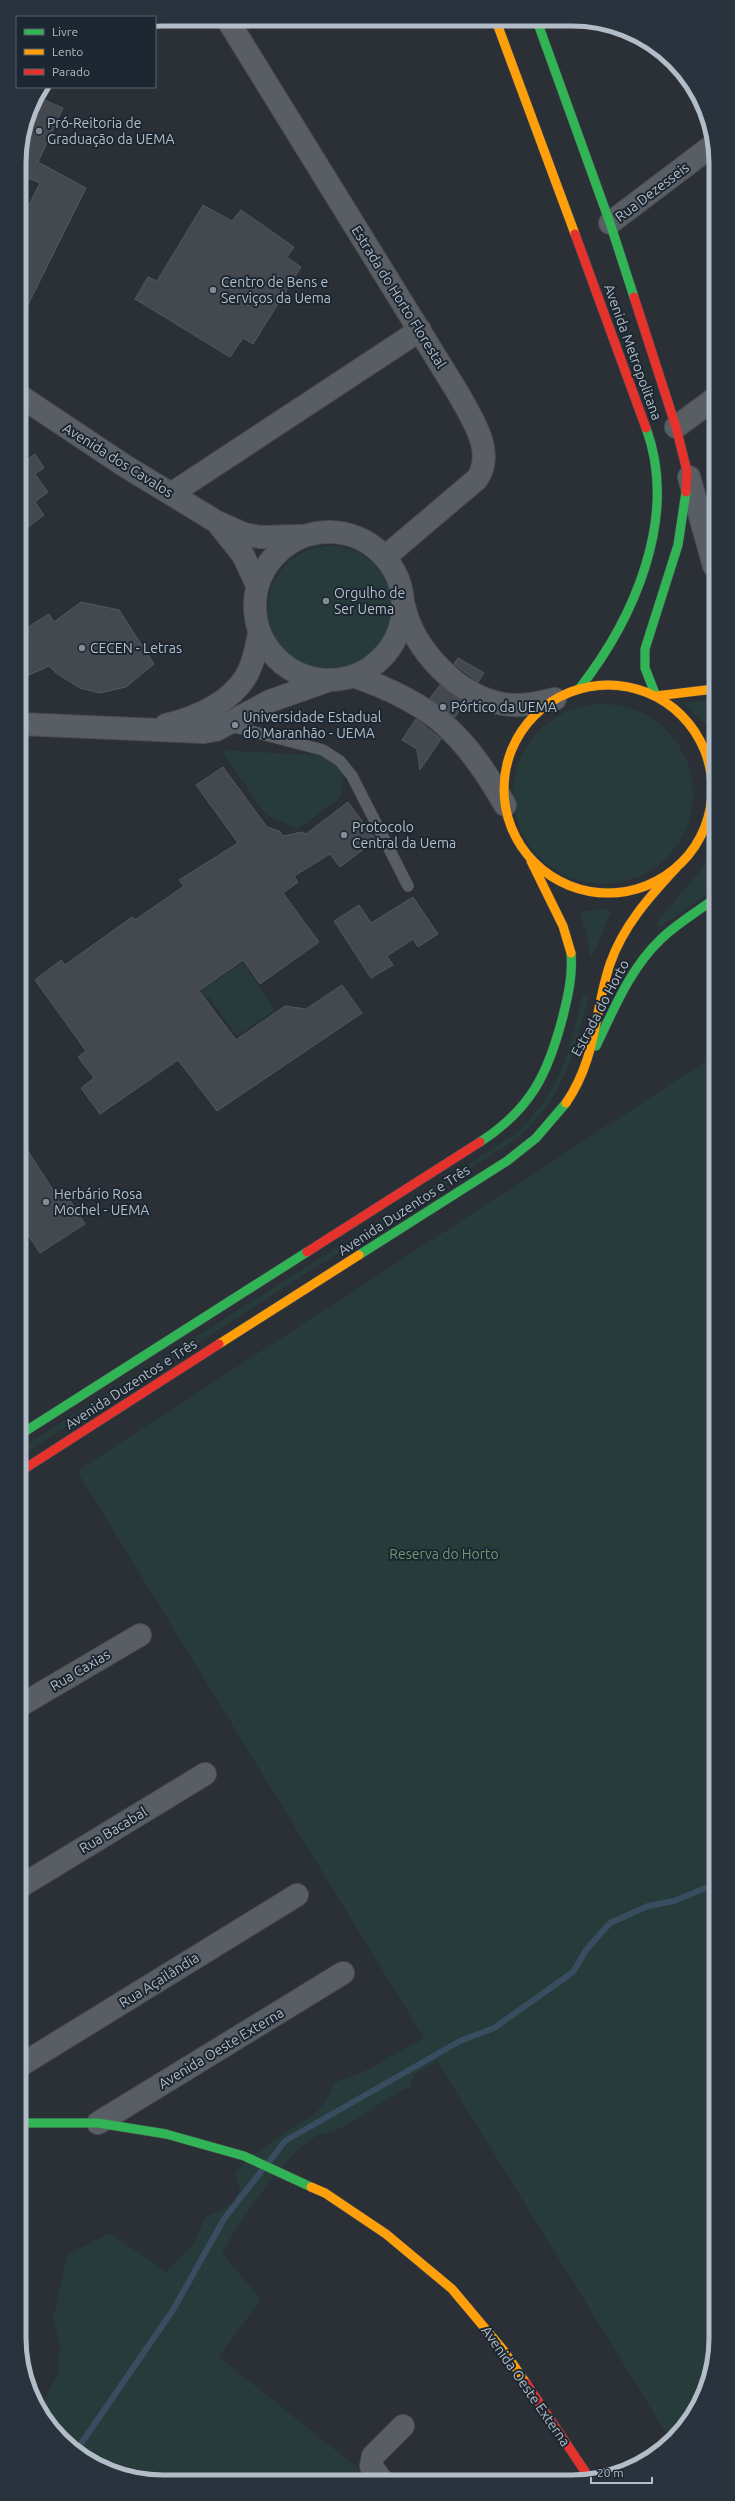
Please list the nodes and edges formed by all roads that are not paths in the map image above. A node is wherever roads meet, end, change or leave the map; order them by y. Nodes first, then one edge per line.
1 (231, 26) edge
2 (498, 26) edge
3 (539, 26) edge
4 (708, 149) edge
5 (610, 223) junction
6 (420, 330) junction
7 (26, 400) edge
8 (709, 402) edge
9 (676, 427) junction
10 (687, 470) junction
11 (171, 494) junction
12 (217, 522) junction
13 (303, 536) junction
14 (709, 548) edge
15 (385, 557) junction
16 (257, 585) junction
17 (403, 601) junction
18 (260, 634) junction
19 (353, 676) junction
20 (330, 680) junction
21 (579, 689) junction
22 (709, 690) edge
23 (656, 696) junction
24 (555, 700) junction
25 (26, 724) edge
26 (226, 725) junction
27 (147, 730) junction
28 (709, 761) edge
29 (504, 805) junction
30 (709, 815) edge
31 (531, 861) junction
32 (678, 867) junction
33 (408, 886) dead end
34 (709, 903) edge
35 (585, 1068) junction
36 (26, 1431) edge
37 (26, 1468) edge
38 (140, 1635) dead end
39 (26, 1702) edge
40 (205, 1774) dead end
41 (26, 1883) edge
42 (297, 1895) dead end
43 (343, 1973) dead end
44 (26, 2063) edge
45 (26, 2123) edge
46 (98, 2123) junction
47 (403, 2426) dead end
48 (378, 2475) edge
49 (583, 2475) edge

1 - 6 street, Estrada do Horto Florestal
2 - 21 main road, Avenida Metropolitana
3 - 5 main road, Avenida Metropolitana
4 - 5 street, Rua Dezesseis
5 - 9 main road, Avenida Metropolitana
6 - 11 street
6 - 15 street, Estrada do Horto Florestal
7 - 11 street, Avenida dos Cavalos
8 - 9 street
9 - 10 main road, Avenida Metropolitana
10 - 14 street
10 - 23 main road, Avenida Metropolitana
11 - 12 street, Avenida dos Cavalos
12 - 13 street, Avenida dos Cavalos
12 - 16 street, Avenida dos Cavalos
13 - 15 street
13 - 16 street
15 - 17 street
16 - 18 street
17 - 19 street
17 - 24 street
18 - 20 street
18 - 27 street
19 - 20 street
19 - 29 street
20 - 26 street
21 - 23 main road
21 - 24 main road
22 - 23 main road
23 - 28 main road, Avenida Duzentos e Três
24 - 29 main road
25 - 27 street
26 - 27 street
26 - 33 lane
29 - 31 main road
30 - 32 main road, Avenida Duzentos e Três
31 - 32 main road
31 - 36 main road, Avenida Duzentos e Três
32 - 35 main road, Avenida Duzentos e Três
34 - 35 main road, Estrada do Horto
35 - 37 main road, Avenida Duzentos e Três
38 - 39 street, Rua Caxias
40 - 41 street, Rua Bacabal
42 - 44 street, Rua Açailândia
43 - 46 street, Avenida Oeste Externa
45 - 46 main road, Avenida Oeste Externa
46 - 49 main road, Avenida Oeste Externa
47 - 48 street

